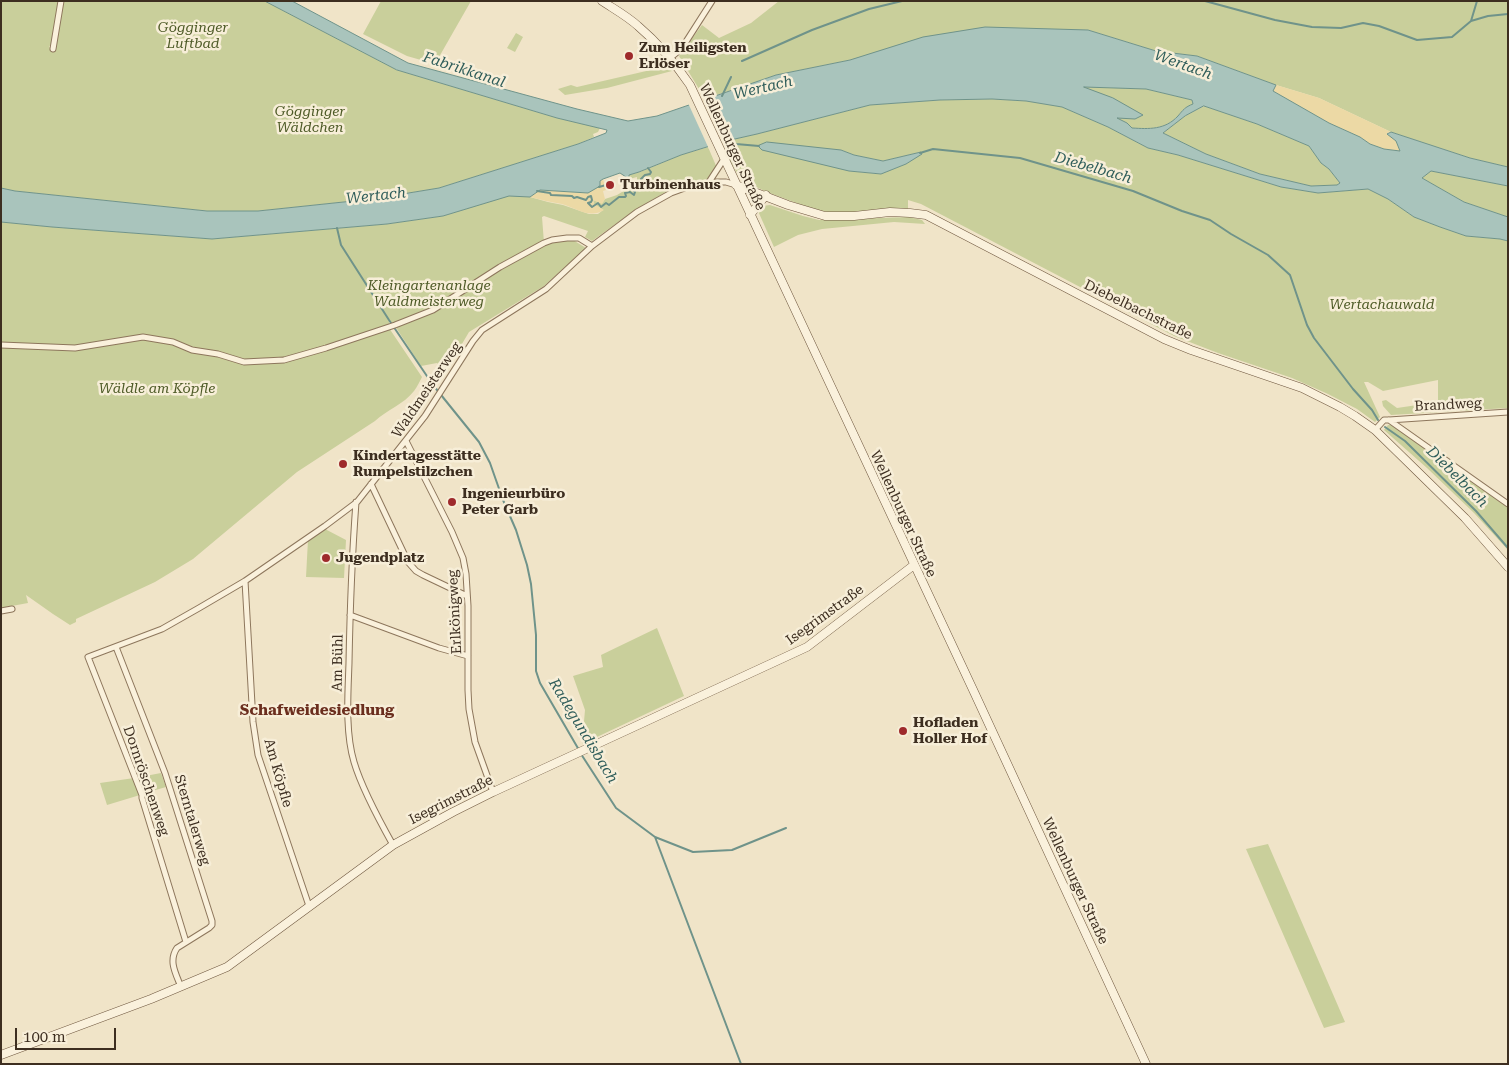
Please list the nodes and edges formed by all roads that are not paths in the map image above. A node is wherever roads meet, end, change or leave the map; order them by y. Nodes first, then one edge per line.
1 (61, 1) edge
2 (602, 1) edge
3 (712, 1) edge
4 (53, 49) dead end
5 (670, 58) junction
6 (724, 160) junction
7 (709, 182) junction
8 (736, 185) junction
9 (766, 195) junction
10 (750, 215) junction
11 (592, 246) junction
12 (1, 345) edge
13 (1508, 412) edge
14 (1389, 420) junction
15 (1375, 430) junction
16 (406, 441) junction
17 (371, 484) junction
18 (356, 502) junction
19 (1508, 504) edge
20 (914, 565) junction
21 (1508, 567) edge
22 (245, 581) junction
23 (467, 596) junction
24 (12, 608) dead end
25 (1, 611) edge
26 (350, 615) junction
27 (116, 647) junction
28 (468, 656) junction
29 (493, 792) junction
30 (393, 845) junction
31 (309, 906) junction
32 (186, 942) junction
33 (181, 987) junction
34 (1, 1055) edge
35 (1146, 1064) edge

1 - 4 street
2 - 5 street, Wellenburger Straße
3 - 5 street
5 - 6 street, Wellenburger Straße
6 - 7 street
6 - 8 street, Wellenburger Straße
7 - 8 street, Waldmeisterweg
7 - 11 street, Waldmeisterweg
8 - 9 street, Diebelbachstraße
8 - 10 street, Wellenburger Straße
9 - 10 street
9 - 15 street, Diebelbachstraße
10 - 20 street, Wellenburger Straße
11 - 12 street
11 - 16 street, Waldmeisterweg
13 - 14 street, Brandweg
14 - 15 street
14 - 19 street, Brandweg
15 - 21 street, Diebelbachstraße
16 - 17 street, Waldmeisterweg
16 - 23 street, Erlkönigweg
17 - 18 street, Waldmeisterweg
17 - 23 street
18 - 22 street, Waldmeisterweg
18 - 26 street, Am Bühl
20 - 29 street, Isegrimstraße
20 - 35 street, Wellenburger Straße
22 - 27 street, Waldmeisterweg
22 - 31 street, Am Köpfle
23 - 28 street, Erlkönigweg
24 - 25 street
26 - 28 street
26 - 30 street, Am Bühl
27 - 32 street, Sterntalerweg
27 - 32 street, Dornröschenweg
28 - 29 street, Erlkönigweg
29 - 30 street, Isegrimstraße
30 - 31 street, Isegrimstraße
31 - 33 street, Isegrimstraße
32 - 33 street, Sterntalerweg
33 - 34 street, Isegrimstraße

